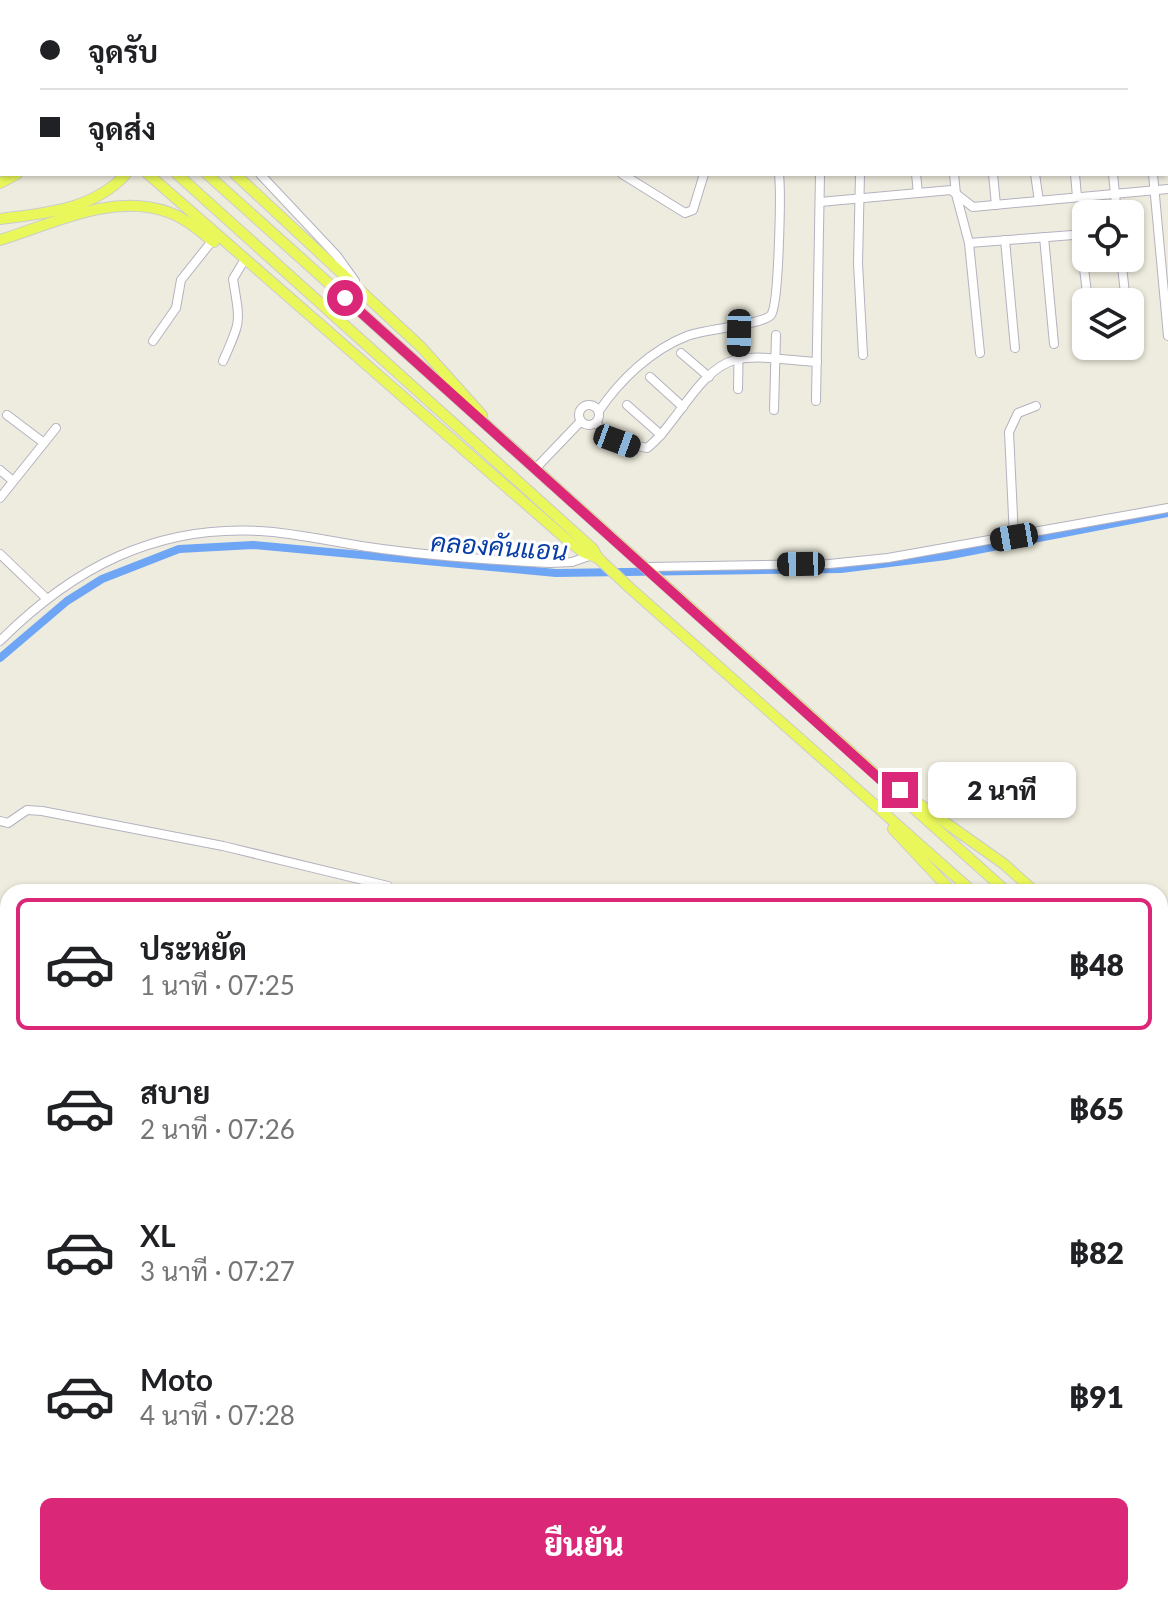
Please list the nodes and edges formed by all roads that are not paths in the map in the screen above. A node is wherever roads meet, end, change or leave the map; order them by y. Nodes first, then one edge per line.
1 (124, 176) edge
2 (144, 176) edge
3 (150, 176) edge
4 (179, 176) edge
5 (209, 176) edge
6 (237, 176) edge
7 (244, 176) edge
8 (262, 176) edge
9 (625, 176) edge
10 (703, 176) edge
11 (779, 176) edge
12 (820, 176) edge
13 (860, 176) edge
14 (916, 176) edge
15 (954, 176) edge
16 (993, 176) edge
17 (1035, 176) edge
18 (1075, 176) edge
19 (1113, 176) edge
20 (1153, 176) edge
21 (1168, 189) edge
22 (1154, 191) junction
23 (918, 193) junction
24 (956, 194) junction
25 (1115, 194) junction
26 (1077, 197) junction
27 (859, 198) junction
28 (1116, 200) edge
29 (1039, 201) junction
30 (820, 202) junction
31 (996, 205) junction
32 (278, 214) junction
33 (195, 217) junction
34 (0, 219) edge
35 (1072, 235) edge
36 (1044, 237) junction
37 (0, 240) edge
38 (1005, 240) junction
39 (212, 241) junction
40 (969, 243) junction
41 (242, 264) junction
42 (362, 291) junction
43 (739, 333) dead end
44 (776, 335) dead end
45 (1168, 336) edge
46 (153, 341) dead end
47 (340, 344) junction
48 (1054, 344) dead end
49 (1015, 348) dead end
50 (681, 353) dead end
51 (980, 353) dead end
52 (863, 355) dead end
53 (738, 359) junction
54 (776, 360) junction
55 (223, 361) dead end
56 (817, 362) junction
57 (650, 377) dead end
58 (709, 377) junction
59 (738, 389) dead end
60 (816, 401) dead end
61 (627, 405) dead end
62 (1036, 406) dead end
63 (683, 407) junction
64 (774, 410) dead end
65 (599, 411) junction
66 (7, 415) dead end
67 (581, 421) junction
68 (595, 423) junction
69 (56, 428) dead end
70 (498, 435) junction
71 (661, 435) junction
72 (44, 443) junction
73 (536, 468) junction
74 (0, 470) edge
75 (13, 481) junction
76 (0, 498) edge
77 (1168, 508) edge
78 (1014, 537) junction
79 (0, 554) edge
80 (597, 558) junction
81 (649, 569) junction
82 (46, 598) junction
83 (0, 641) edge
84 (846, 780) junction
85 (882, 781) junction
86 (0, 821) edge
87 (1015, 874) junction
88 (380, 884) edge
89 (944, 884) edge
90 (964, 884) edge
91 (997, 884) edge
92 (1006, 884) edge
93 (1026, 884) edge

1 - 34 main road
2 - 33 main road
3 - 33 main road
4 - 80 main road
5 - 70 main road
6 - 32 main road
7 - 32 main road
8 - 42 street
9 - 10 street
11 - 65 street
12 - 30 street
13 - 27 street
14 - 23 street
15 - 24 street
16 - 31 street
17 - 29 street
18 - 26 street
19 - 25 street
20 - 22 street
21 - 22 street
22 - 25 street
22 - 45 street
23 - 24 street
23 - 27 street
24 - 31 street
24 - 40 street
25 - 26 street
25 - 28 street
26 - 29 street
27 - 30 street
27 - 52 street
29 - 31 street
30 - 56 street
32 - 42 main road
33 - 47 main road
35 - 36 street
36 - 38 street
36 - 48 street
37 - 39 main road
38 - 40 street
38 - 49 street
39 - 41 main road
39 - 46 street
40 - 51 street
41 - 47 main road
41 - 55 street
42 - 70 main road
43 - 53 street
44 - 54 street
47 - 80 main road
50 - 58 street
53 - 54 street
53 - 58 street
53 - 59 street
54 - 56 street
54 - 64 street
56 - 60 street
57 - 63 street
58 - 63 street
61 - 71 street
62 - 78 street
63 - 71 street
65 - 67 street
65 - 68 street
66 - 72 street
67 - 68 street
67 - 73 street
68 - 71 street
69 - 72 street
70 - 73 main road
72 - 75 street
73 - 81 main road
74 - 75 street
75 - 76 street
77 - 78 street
78 - 81 street
79 - 82 street
80 - 82 street
80 - 84 main road
81 - 85 main road
82 - 83 street
84 - 89 main road
84 - 90 main road
85 - 87 main road
85 - 91 main road
86 - 88 street
87 - 92 main road
87 - 93 main road

